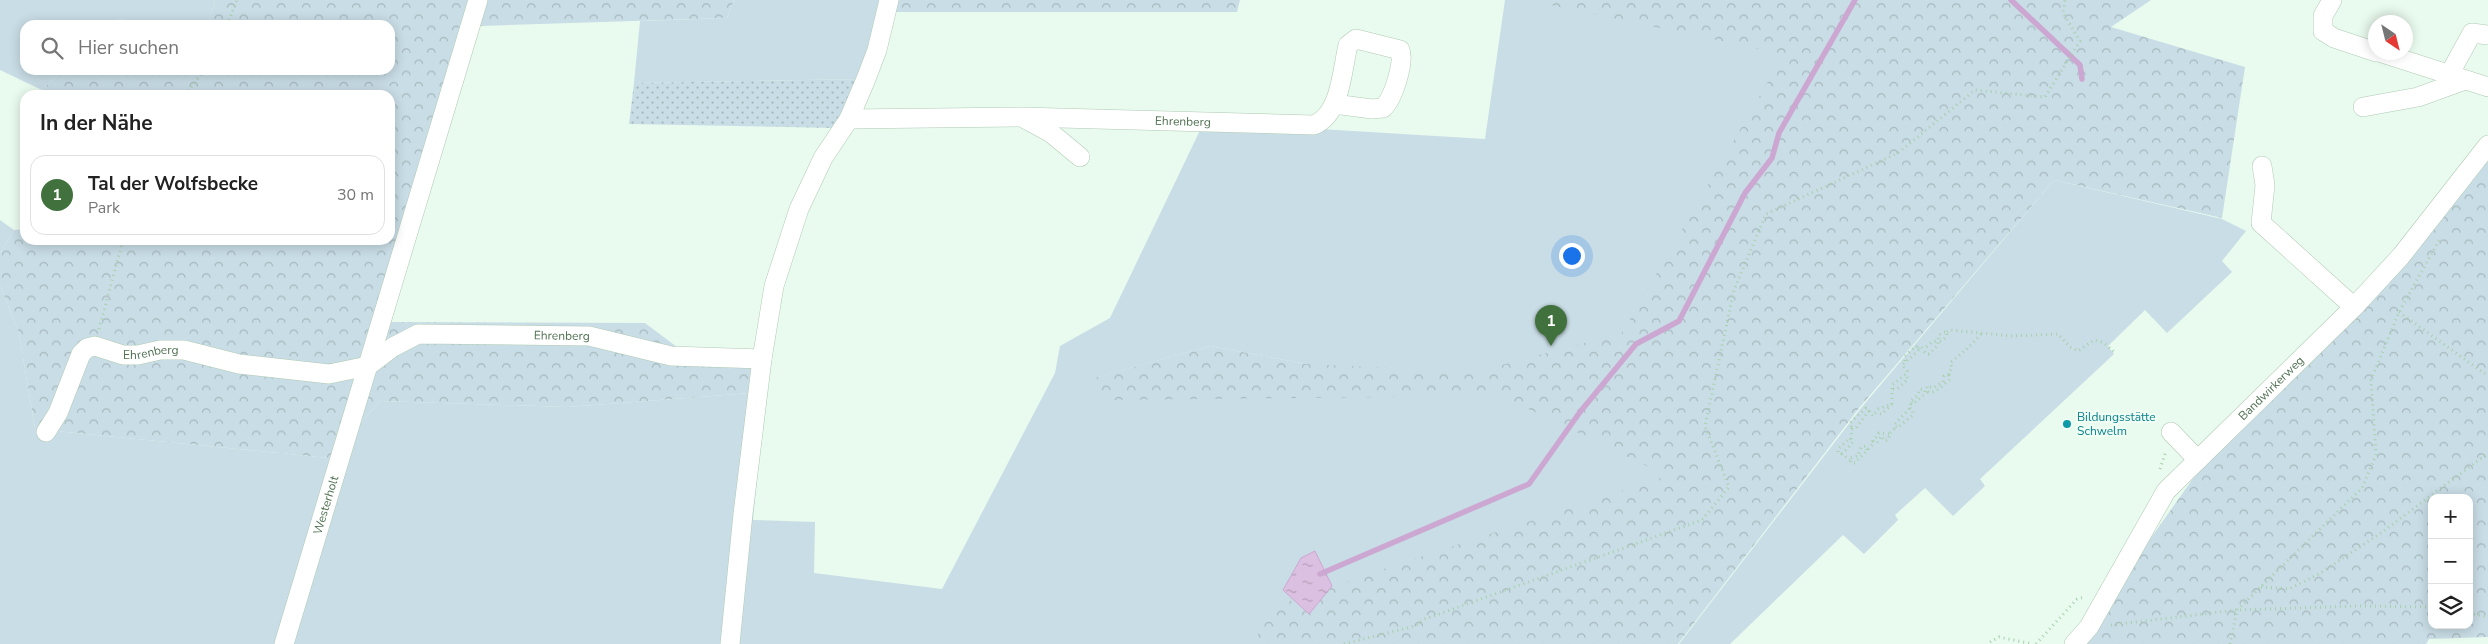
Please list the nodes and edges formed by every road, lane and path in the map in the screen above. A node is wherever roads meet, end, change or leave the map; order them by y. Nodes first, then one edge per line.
1 (237, 0) edge
2 (478, 0) edge
3 (889, 0) edge
4 (2064, 0) edge
5 (2332, 0) edge
6 (229, 20) edge
7 (2488, 35) edge
8 (2368, 49) edge
9 (2403, 60) edge
10 (200, 75) edge
11 (2457, 77) junction
12 (2488, 87) edge
13 (190, 90) edge
14 (1334, 104) dead end
15 (2363, 106) dead end
16 (1022, 117) junction
17 (849, 120) junction
18 (2488, 145) edge
19 (1080, 157) dead end
20 (2262, 166) dead end
21 (2446, 228) dead end
22 (122, 245) edge
23 (2354, 307) junction
24 (2399, 312) junction
25 (1947, 332) junction
26 (1983, 333) junction
27 (1938, 341) junction
28 (95, 346) junction
29 (1924, 349) junction
30 (2114, 352) dead end
31 (762, 359) junction
32 (368, 366) junction
33 (2488, 376) edge
34 (1910, 408) junction
35 (1869, 411) junction
36 (1896, 427) junction
37 (1852, 429) junction
38 (46, 432) dead end
39 (2170, 432) dead end
40 (1889, 434) junction
41 (1850, 439) junction
42 (1875, 442) junction
43 (1867, 450) junction
44 (2488, 453) edge
45 (1842, 454) junction
46 (1850, 460) junction
47 (2198, 460) junction
48 (2261, 587) junction
49 (2428, 607) edge
50 (2238, 610) junction
51 (2473, 614) edge
52 (2488, 617) edge
53 (2089, 627) junction
54 (1990, 642) dead end
55 (284, 644) edge
56 (730, 644) edge
57 (1344, 644) edge
58 (2034, 644) edge
59 (2074, 644) edge
60 (2230, 644) edge

1 - 6 path
2 - 32 street
3 - 17 street
4 - 57 path
5 - 8 street
7 - 11 street
9 - 11 street
10 - 13 path
11 - 12 street
11 - 15 street
14 - 16 street, Ehrenberg
16 - 17 street, Ehrenberg
16 - 19 street, Ehrenberg
17 - 31 street
18 - 23 street, Bandwirkerweg
20 - 23 street
21 - 24 path
22 - 28 path
23 - 47 street, Bandwirkerweg
24 - 33 path
24 - 48 path
25 - 26 path
25 - 27 path
25 - 27 path
26 - 30 path
26 - 34 path
27 - 29 path
27 - 29 path
28 - 32 street, Ehrenberg
28 - 38 street
29 - 35 path
31 - 32 street, Ehrenberg
31 - 56 street
32 - 55 street, Westerholt
34 - 36 path
34 - 36 path
35 - 37 path
35 - 37 path
36 - 40 path
37 - 41 path
39 - 47 street
40 - 42 path
40 - 42 path
41 - 45 path
41 - 45 path
42 - 43 path
43 - 46 path
43 - 46 path
44 - 48 path
45 - 46 path
47 - 53 street, Bandwirkerweg
48 - 50 path
49 - 50 path
50 - 53 path
50 - 60 path
51 - 52 path
53 - 59 street, Bandwirkerweg
54 - 58 path

